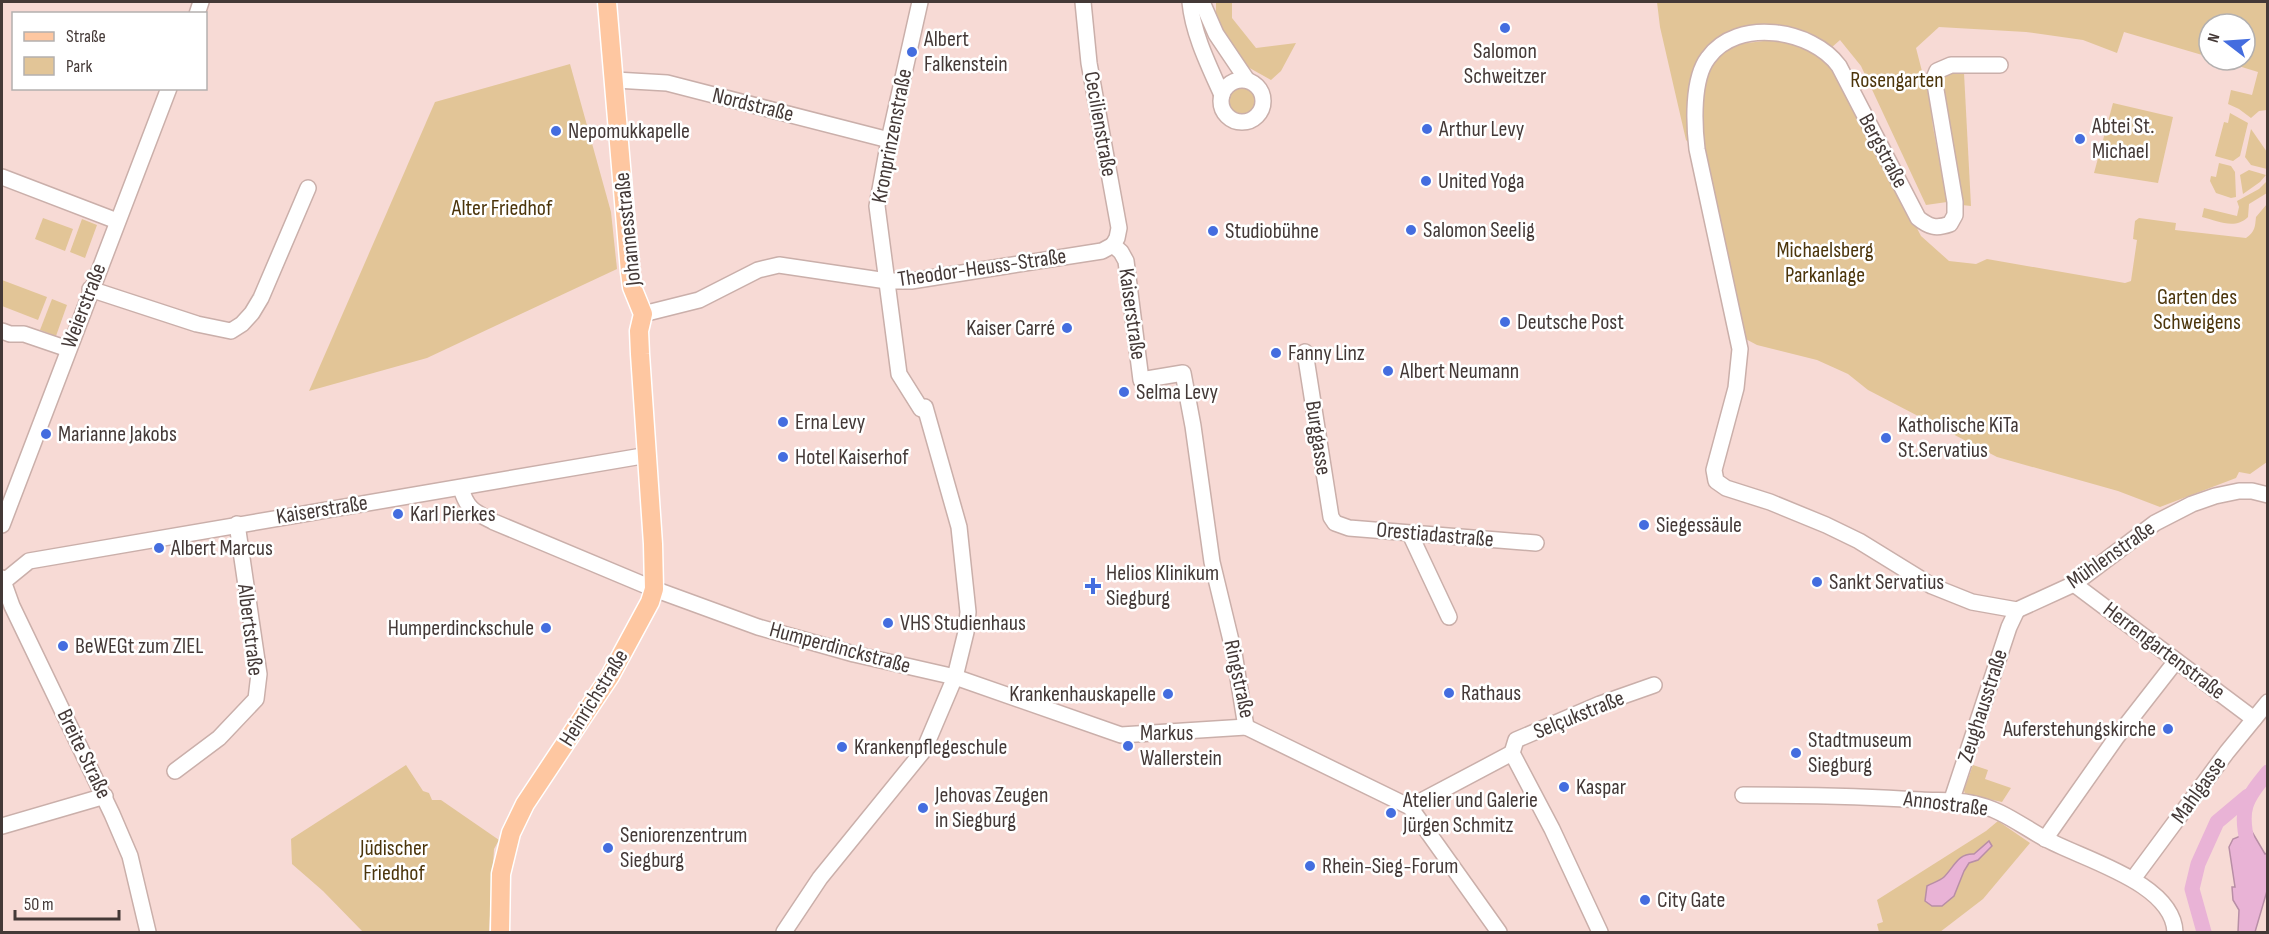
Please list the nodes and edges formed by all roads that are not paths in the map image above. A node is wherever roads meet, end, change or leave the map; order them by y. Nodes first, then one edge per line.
1 (607, 2) edge
2 (920, 2) edge
3 (1083, 2) edge
4 (1190, 2) edge
5 (1202, 2) edge
6 (2000, 65) dead end
7 (615, 80) junction
8 (1246, 80) junction
9 (168, 90) edge
10 (1222, 95) junction
11 (889, 140) junction
12 (2, 177) edge
13 (308, 188) dead end
14 (117, 221) junction
15 (1113, 245) junction
16 (887, 281) junction
17 (90, 289) junction
18 (643, 314) junction
19 (2, 331) edge
20 (68, 350) junction
21 (1305, 352) dead end
22 (1184, 373) joint
23 (648, 455) junction
24 (461, 488) junction
25 (2268, 495) edge
26 (1335, 523) joint
27 (2, 525) edge
28 (237, 525) junction
29 (1410, 534) junction
30 (1536, 543) dead end
31 (2, 581) edge
32 (2074, 584) junction
33 (654, 589) junction
34 (2017, 610) junction
35 (1449, 618) dead end
36 (2176, 661) junction
37 (955, 677) junction
38 (1654, 685) dead end
39 (2268, 702) edge
40 (2254, 719) junction
41 (1246, 727) junction
42 (1512, 753) junction
43 (174, 771) dead end
44 (1743, 795) dead end
45 (105, 796) junction
46 (1951, 802) junction
47 (1410, 807) junction
48 (2, 826) edge
49 (2045, 839) junction
50 (2133, 879) junction
51 (148, 933) edge
52 (500, 933) edge
53 (784, 933) edge
54 (1499, 933) edge
55 (1600, 933) edge
56 (2175, 933) edge

1 - 7 main road, Johannesstraße
2 - 11 street, Kronprinzenstraße
3 - 15 street, Cecilienstraße
4 - 10 street
5 - 8 street
6 - 34 street, Bergstraße
7 - 11 street, Nordstraße
7 - 18 main road, Johannesstraße
8 - 10 street
8 - 10 street
9 - 14 street, Weierstraße
11 - 16 street, Kronprinzenstraße
12 - 14 street
13 - 17 street
14 - 17 street, Weierstraße
15 - 16 street, Theodor-Heuss-Straße
15 - 22 street, Kaiserstraße
16 - 18 street, Theodor-Heuss-Straße
16 - 37 street, Kronprinzenstraße
17 - 20 street, Weierstraße
18 - 23 main road, Johannesstraße
19 - 20 street
20 - 27 street, Weierstraße
21 - 26 street, Burggasse
22 - 41 street, Ringstraße
23 - 24 street, Kaiserstraße
23 - 33 main road, Heinrichstraße
24 - 28 street, Kaiserstraße
24 - 33 street, Humperdinckstraße
25 - 32 street, Mühlenstraße
26 - 29 street, Orestiadastraße
28 - 31 street, Kaiserstraße
28 - 43 street, Albertstraße
29 - 30 street, Orestiadastraße
29 - 35 street
31 - 45 street, Breite Straße
32 - 34 street, Mühlenstraße
32 - 36 street, Herrengartenstraße
33 - 37 street, Humperdinckstraße
33 - 52 main road, Heinrichstraße
34 - 46 street, Zeughausstraße
36 - 40 street, Herrengartenstraße
36 - 49 street
37 - 41 street, Humperdinckstraße
37 - 53 street, Kronprinzenstraße
38 - 42 street, Selçukstraße
39 - 40 street, Mahlgasse
40 - 50 street, Mahlgasse
41 - 47 street, Ringstraße
42 - 47 street
42 - 55 street
44 - 46 street, Annostraße
45 - 48 street
45 - 51 street, Breite Straße
46 - 49 street, Annostraße
47 - 54 street, Ringstraße
49 - 50 street, Annostraße
50 - 56 street, Annostraße

